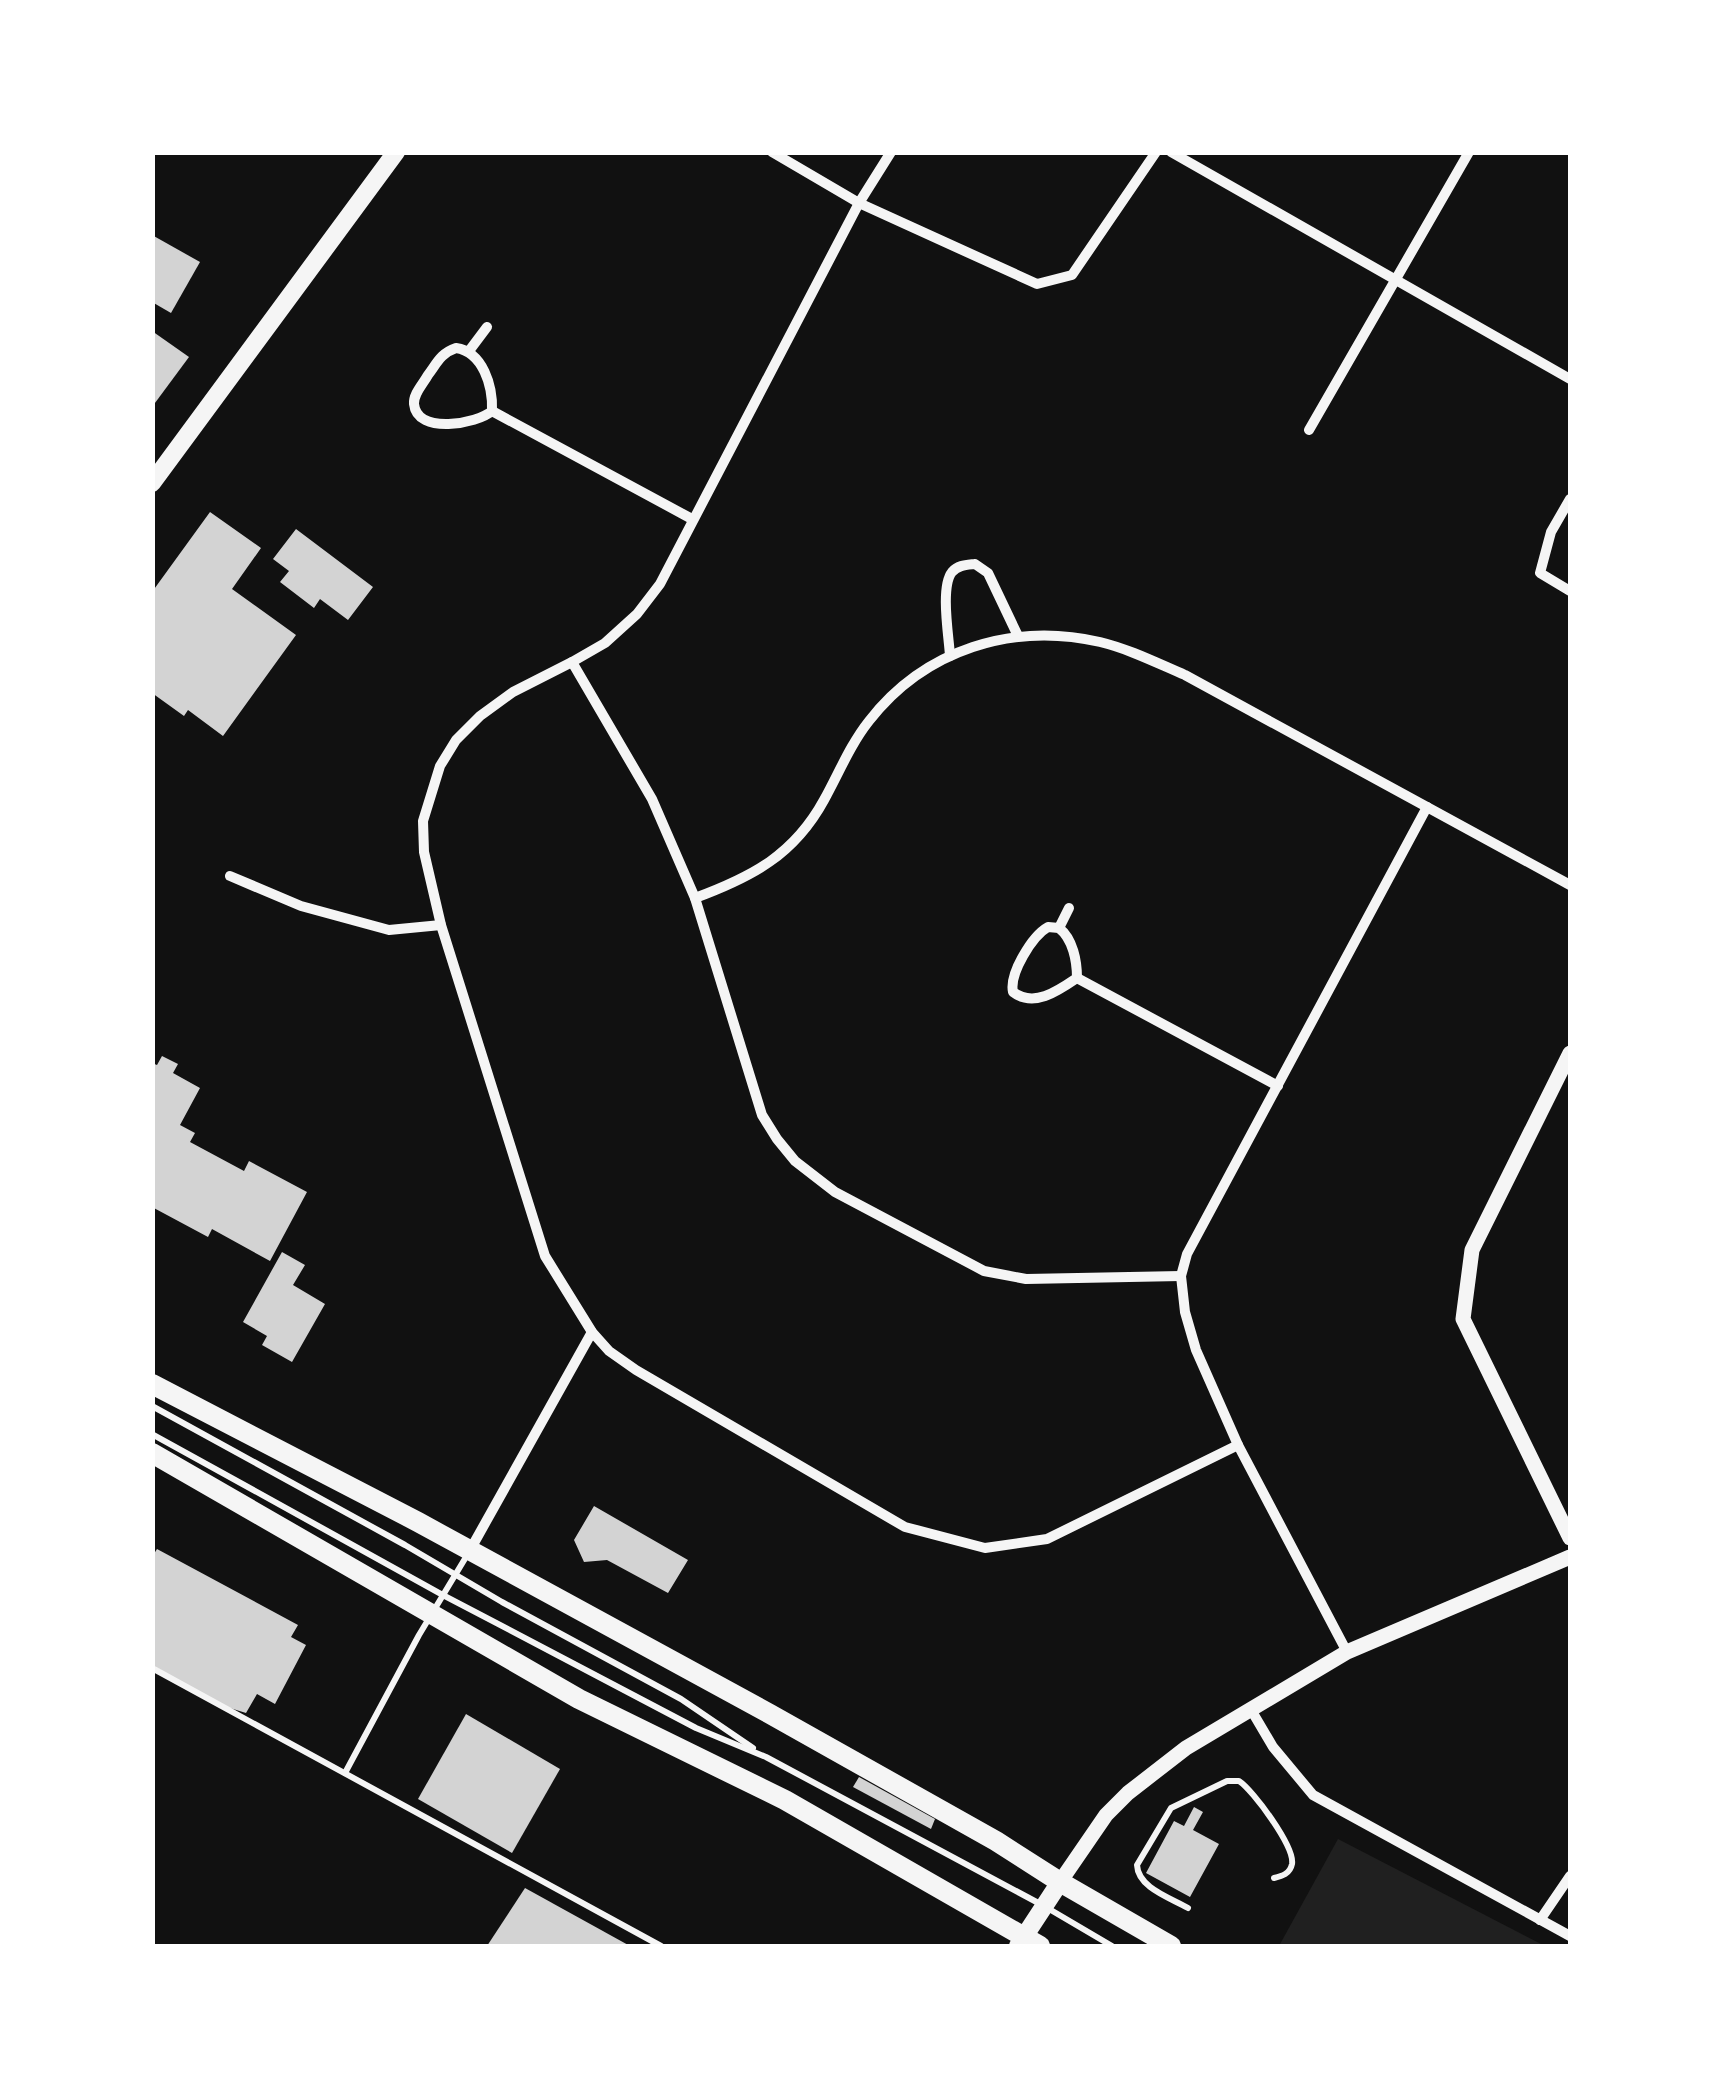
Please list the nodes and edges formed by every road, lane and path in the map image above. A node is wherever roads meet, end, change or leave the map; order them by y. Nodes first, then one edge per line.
1 (396, 152) edge
2 (772, 152) edge
3 (891, 152) edge
4 (1156, 152) edge
5 (1171, 152) edge
6 (1469, 152) edge
7 (859, 203) junction
8 (1396, 280) junction
9 (487, 327) dead end
10 (469, 351) junction
11 (1570, 379) edge
12 (492, 411) junction
13 (1308, 430) dead end
14 (152, 483) edge
15 (1570, 500) edge
16 (692, 519) junction
17 (1570, 591) edge
18 (1018, 636) junction
19 (950, 656) junction
20 (572, 662) junction
21 (1427, 807) junction
22 (230, 876) dead end
23 (1570, 885) edge
24 (695, 898) junction
25 (1069, 908) dead end
26 (441, 925) junction
27 (1059, 928) junction
28 (1077, 978) junction
29 (1570, 1053) edge
30 (1278, 1086) junction
31 (1181, 1276) junction
32 (592, 1332) junction
33 (152, 1384) edge
34 (152, 1406) edge
35 (152, 1434) edge
36 (1238, 1445) junction
37 (152, 1454) edge
38 (1570, 1538) edge
39 (470, 1552) junction
40 (1570, 1557) edge
41 (456, 1575) junction
42 (443, 1595) junction
43 (432, 1614) junction
44 (1347, 1652) junction
45 (152, 1668) edge
46 (1250, 1708) junction
47 (766, 1757) junction
48 (345, 1773) junction
49 (1570, 1876) edge
50 (1274, 1878) dead end
51 (1060, 1882) junction
52 (1044, 1906) junction
53 (1188, 1908) dead end
54 (1540, 1920) junction
55 (1570, 1936) edge
56 (1028, 1944) edge
57 (661, 1946) edge
58 (1112, 1946) edge
59 (1171, 1946) edge

1 - 14 main road
2 - 7 street
3 - 7 street
4 - 7 street
5 - 8 street
6 - 8 street
7 - 16 street
8 - 11 street
8 - 13 street
9 - 10 street
10 - 12 street
10 - 12 street
12 - 16 street
15 - 17 street
16 - 20 street
18 - 19 street
18 - 19 street
18 - 21 street
19 - 24 street
20 - 24 street
20 - 26 street
21 - 23 street
21 - 30 street
22 - 26 street
24 - 31 street
25 - 27 street
26 - 32 street
27 - 28 street
27 - 28 street
28 - 30 street
29 - 38 street
30 - 31 street
31 - 36 street
32 - 36 street
32 - 39 street
33 - 39 main road
34 - 41 lane
35 - 42 lane
36 - 44 street
37 - 43 main road
39 - 41 lane
39 - 51 main road
40 - 44 street
41 - 42 lane
41 - 47 lane
42 - 43 lane
42 - 47 lane
43 - 48 lane
43 - 56 main road
44 - 46 street
45 - 48 lane
46 - 51 street
46 - 54 street
47 - 52 lane
48 - 57 lane
49 - 54 street
50 - 53 lane
51 - 52 main road
51 - 59 main road
52 - 56 main road
52 - 58 lane
54 - 55 street

